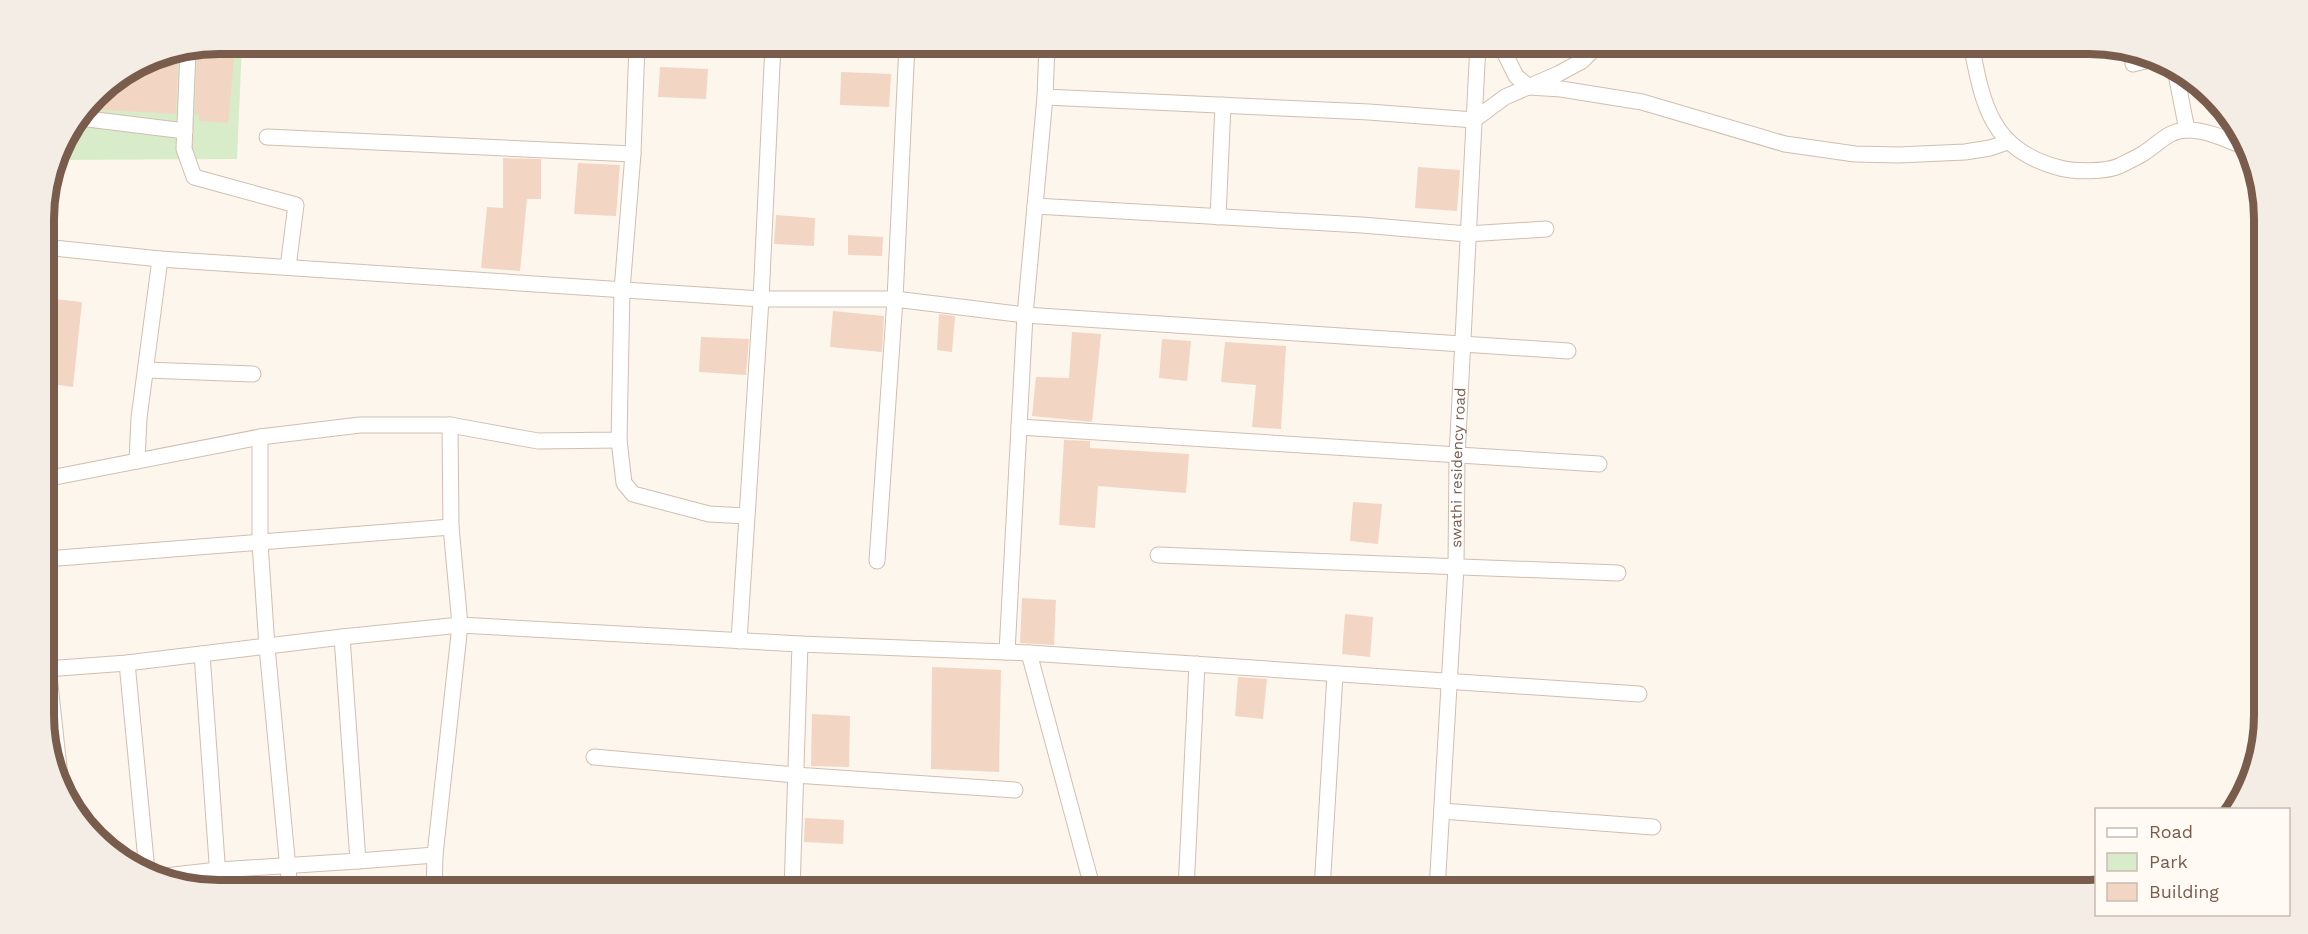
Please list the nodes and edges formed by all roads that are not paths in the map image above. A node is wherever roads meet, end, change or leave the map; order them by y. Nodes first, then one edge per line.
1 (637, 54) edge
2 (773, 54) edge
3 (907, 54) edge
4 (1047, 54) edge
5 (1477, 54) edge
6 (1505, 54) edge
7 (1589, 54) edge
8 (1973, 54) edge
9 (188, 57) edge
10 (2139, 62) edge
11 (2133, 64) dead end
12 (2177, 80) edge
13 (1529, 87) junction
14 (1045, 97) junction
15 (1223, 105) junction
16 (88, 119) edge
17 (1474, 120) junction
18 (2187, 130) junction
19 (185, 131) junction
20 (267, 137) dead end
21 (2008, 142) junction
22 (2235, 143) edge
23 (633, 154) junction
24 (1035, 206) junction
25 (1218, 217) junction
26 (1546, 229) dead end
27 (1467, 234) junction
28 (54, 248) edge
29 (160, 259) junction
30 (288, 267) junction
31 (622, 290) junction
32 (762, 299) junction
33 (895, 299) junction
34 (1025, 315) junction
35 (1462, 345) junction
36 (1568, 351) dead end
37 (146, 370) junction
38 (253, 374) dead end
39 (450, 425) junction
40 (1019, 427) junction
41 (260, 437) junction
42 (619, 440) junction
43 (1457, 457) junction
44 (137, 461) junction
45 (1599, 465) dead end
46 (54, 477) edge
47 (746, 516) junction
48 (451, 527) junction
49 (260, 543) junction
50 (1158, 555) dead end
51 (54, 558) edge
52 (877, 561) dead end
53 (1456, 567) junction
54 (1618, 573) dead end
55 (460, 625) junction
56 (342, 637) junction
57 (739, 641) junction
58 (800, 644) junction
59 (267, 647) junction
60 (1006, 652) junction
61 (1029, 653) junction
62 (202, 654) junction
63 (128, 663) junction
64 (1197, 664) junction
65 (54, 668) edge
66 (1335, 674) junction
67 (1449, 681) junction
68 (1639, 694) dead end
69 (594, 757) dead end
70 (795, 775) junction
71 (1015, 790) dead end
72 (1442, 812) junction
73 (1653, 827) dead end
74 (435, 855) junction
75 (358, 861) junction
76 (146, 863) edge
77 (288, 867) junction
78 (218, 870) junction
79 (178, 874) edge
80 (218, 880) edge
81 (289, 880) edge
82 (434, 880) edge
83 (792, 880) edge
84 (1090, 880) edge
85 (1186, 880) edge
86 (1323, 880) edge
87 (1438, 880) edge

1 - 23 street
2 - 32 street
3 - 33 street
4 - 14 street
5 - 17 street, swathi residency road
6 - 13 street
7 - 13 street
8 - 21 street
9 - 19 street
10 - 11 street
12 - 18 street
13 - 17 street
13 - 21 street
14 - 15 street
14 - 24 street
15 - 17 street
15 - 25 street
16 - 19 street
17 - 27 street, swathi residency road
18 - 21 street
18 - 22 street
19 - 30 street
20 - 23 street
23 - 31 street
24 - 25 street
24 - 34 street
25 - 27 street
26 - 27 street
27 - 35 street, swathi residency road
28 - 29 street
29 - 30 street
29 - 37 street
30 - 31 street
31 - 32 street
31 - 42 street
32 - 33 street
32 - 47 street
33 - 34 street
33 - 52 street
34 - 35 street
34 - 40 street
35 - 36 street
35 - 43 street, swathi residency road
37 - 38 street
37 - 44 street
39 - 41 street
39 - 42 street
39 - 48 street
40 - 43 street
40 - 60 street
41 - 44 street
41 - 49 street
42 - 47 street
43 - 45 street
43 - 53 street, swathi residency road
44 - 46 street
47 - 57 street
48 - 49 street
48 - 55 street
49 - 51 street
49 - 59 street
50 - 53 street
53 - 54 street
53 - 67 street, swathi residency road
55 - 56 street
55 - 57 street
55 - 74 street
56 - 59 street
56 - 75 street
57 - 58 street
58 - 60 street
58 - 70 street
59 - 62 street
59 - 77 street
60 - 61 street
61 - 64 street
61 - 84 street
62 - 63 street
62 - 78 street
63 - 65 street
63 - 76 street
64 - 66 street
64 - 85 street
66 - 67 street
66 - 86 street
67 - 68 street
67 - 72 street, swathi residency road
69 - 70 street
70 - 71 street
70 - 83 street
72 - 73 street
72 - 87 street, swathi residency road
74 - 75 street
74 - 82 street
75 - 77 street
77 - 78 street
77 - 81 street
78 - 79 street
78 - 80 street

